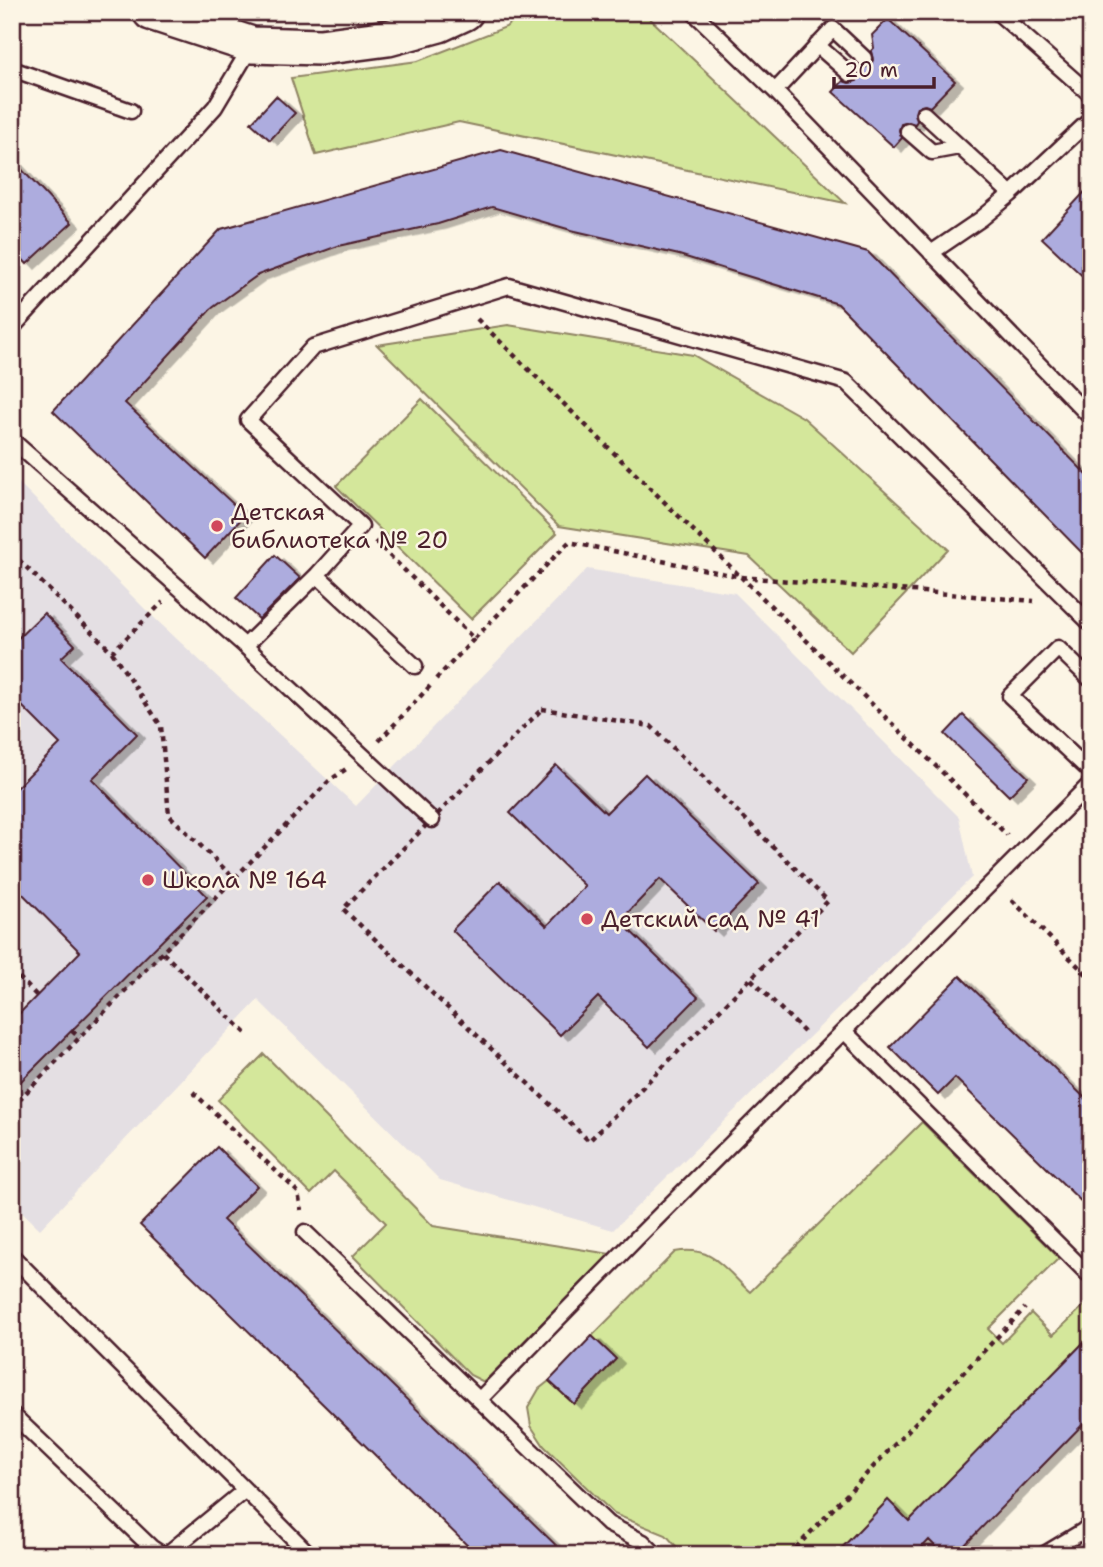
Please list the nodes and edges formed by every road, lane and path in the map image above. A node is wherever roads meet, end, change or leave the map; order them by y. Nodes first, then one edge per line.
1 (151, 12) edge
2 (465, 12) edge
3 (693, 12) edge
4 (997, 12) edge
5 (252, 46) junction
6 (817, 46) junction
7 (864, 58) dead end
8 (12, 69) edge
9 (850, 74) dead end
10 (775, 91) junction
11 (1091, 95) edge
12 (131, 111) dead end
13 (923, 114) dead end
14 (1091, 119) edge
15 (908, 131) dead end
16 (959, 147) junction
17 (1011, 194) junction
18 (931, 253) junction
19 (459, 302) junction
20 (12, 328) edge
21 (1091, 418) edge
22 (12, 440) edge
23 (360, 526) junction
24 (12, 553) edge
25 (317, 575) junction
26 (741, 577) junction
27 (179, 587) junction
28 (1070, 604) junction
29 (1091, 624) edge
30 (474, 639) junction
31 (245, 646) junction
32 (112, 652) junction
33 (415, 666) dead end
34 (1091, 680) edge
35 (365, 755) junction
36 (1091, 772) edge
37 (1091, 783) edge
38 (1079, 795) junction
39 (1091, 807) edge
40 (432, 820) junction
41 (1023, 850) junction
42 (234, 878) junction
43 (1012, 900) dead end
44 (163, 953) junction
45 (12, 970) edge
46 (751, 979) junction
47 (1091, 979) edge
48 (37, 996) dead end
49 (72, 1031) dead end
50 (844, 1031) junction
51 (249, 1036) dead end
52 (80, 1038) junction
53 (824, 1051) junction
54 (193, 1092) dead end
55 (12, 1107) edge
56 (305, 1232) joint
57 (12, 1256) edge
58 (1091, 1277) edge
59 (1025, 1308) dead end
60 (480, 1399) junction
61 (12, 1414) edge
62 (245, 1490) junction
63 (1088, 1531) edge
64 (164, 1555) edge
65 (310, 1555) edge
66 (656, 1555) edge
67 (789, 1555) edge
68 (1043, 1555) edge

1 - 5 street
2 - 5 street
3 - 10 lane
4 - 11 lane
5 - 20 lane
6 - 7 lane
6 - 9 lane
6 - 10 lane
8 - 12 lane
10 - 18 lane
13 - 16 lane
14 - 17 lane
15 - 16 lane
16 - 17 lane
17 - 18 lane
18 - 21 lane
19 - 23 lane
19 - 26 path
19 - 28 lane
22 - 27 lane
23 - 25 lane
23 - 30 path
24 - 32 path
25 - 31 lane
25 - 33 lane
26 - 28 path
26 - 30 path
26 - 41 path
27 - 31 lane
27 - 32 path
28 - 29 lane
30 - 35 path
31 - 35 lane
32 - 42 path
34 - 36 lane
35 - 40 lane
35 - 42 path
37 - 38 lane
38 - 39 lane
38 - 41 lane
40 - 46 path
40 - 46 path
41 - 50 lane
42 - 44 path
43 - 47 path
44 - 51 path
44 - 52 path
45 - 48 path
46 - 53 path
49 - 52 path
50 - 53 lane
50 - 58 lane
52 - 55 path
53 - 60 lane
54 - 56 path
56 - 60 lane
57 - 62 lane
59 - 67 path
60 - 66 lane
61 - 64 lane
62 - 64 lane
62 - 65 lane
63 - 68 lane

